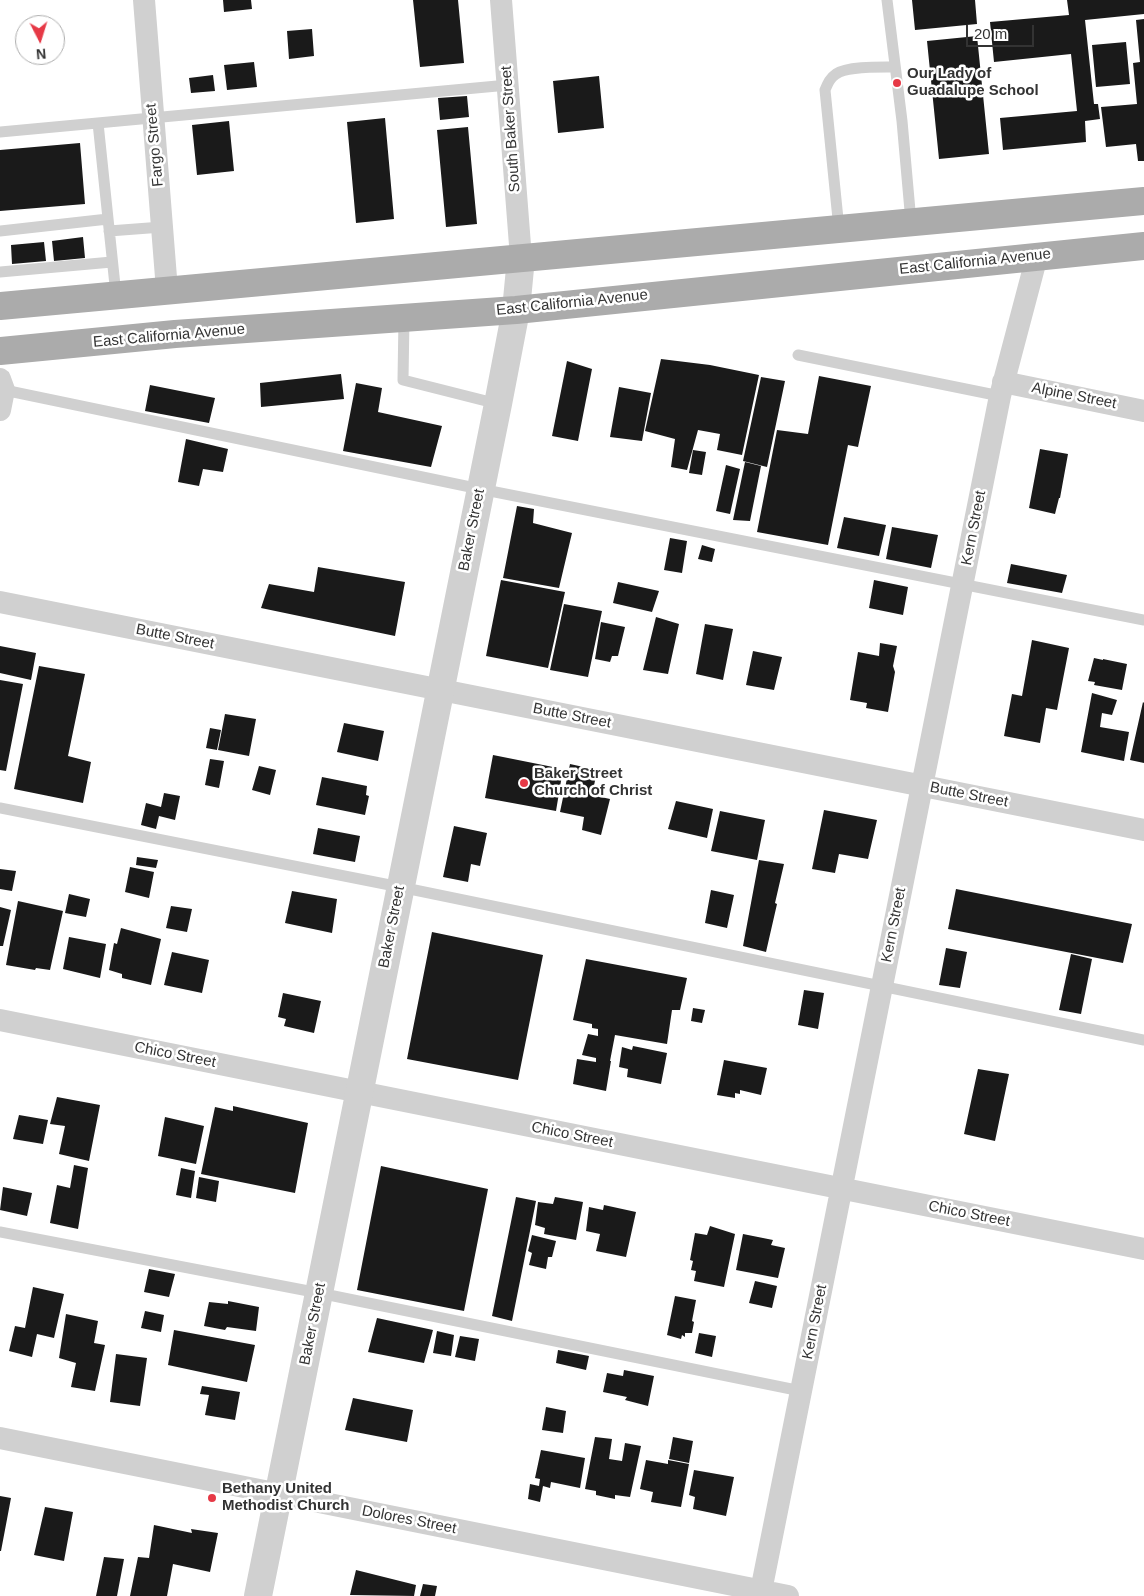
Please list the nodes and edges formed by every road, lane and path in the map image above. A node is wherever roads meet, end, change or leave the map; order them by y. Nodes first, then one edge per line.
1 (144, 0) edge
2 (501, 0) edge
3 (887, 0) edge
4 (895, 67) junction
5 (508, 85) junction
6 (153, 117) junction
7 (98, 123) junction
8 (0, 132) edge
9 (1144, 201) edge
10 (108, 219) junction
11 (911, 222) junction
12 (162, 227) junction
13 (839, 229) junction
14 (0, 231) edge
15 (109, 231) junction
16 (1144, 234) edge
17 (1144, 246) edge
18 (1079, 252) junction
19 (1037, 256) junction
20 (521, 258) junction
21 (112, 262) junction
22 (0, 272) edge
23 (167, 290) junction
24 (116, 295) junction
25 (0, 300) edge
26 (0, 306) edge
27 (516, 310) junction
28 (404, 318) junction
29 (0, 351) edge
30 (798, 355) dead end
31 (1002, 389) junction
32 (2, 393) edge
33 (498, 404) junction
34 (1144, 411) edge
35 (480, 489) junction
36 (963, 584) junction
37 (0, 602) edge
38 (1144, 620) edge
39 (440, 690) junction
40 (922, 786) junction
41 (0, 808) edge
42 (1144, 830) edge
43 (400, 887) junction
44 (882, 987) junction
45 (0, 1020) edge
46 (1144, 1040) edge
47 (359, 1092) junction
48 (842, 1188) junction
49 (0, 1232) edge
50 (1144, 1249) edge
51 (319, 1293) junction
52 (801, 1391) junction
53 (0, 1438) edge
54 (279, 1494) junction
55 (761, 1593) edge
56 (258, 1596) edge
57 (788, 1596) edge

1 - 6 street, Fargo Street
2 - 5 street, South Baker Street
3 - 4 lane
4 - 11 lane
4 - 13 lane
5 - 6 lane
5 - 20 street, South Baker Street
6 - 7 lane
6 - 12 street, Fargo Street
7 - 8 lane
7 - 10 lane
9 - 11 main road
10 - 14 lane
10 - 15 lane
11 - 13 main road
12 - 15 lane
12 - 23 street, Fargo Street
13 - 20 main road
15 - 21 lane
16 - 18 main road
17 - 18 main road, East California Avenue
18 - 19 main road, East California Avenue
19 - 27 main road, East California Avenue
19 - 31 street, Kern Street
20 - 23 main road
20 - 27 street, Baker Street
21 - 22 lane
21 - 24 lane
23 - 24 main road
24 - 26 main road
25 - 26 lane
27 - 28 main road, East California Avenue
27 - 33 street, Baker Street
28 - 29 main road, East California Avenue
28 - 33 lane
30 - 31 lane
31 - 34 street, Alpine Street
31 - 36 street, Kern Street
32 - 35 lane
33 - 35 street, Baker Street
35 - 36 lane
35 - 39 street, Baker Street
36 - 38 lane
36 - 40 street, Kern Street
37 - 39 street, Butte Street
39 - 40 street, Butte Street
39 - 43 street, Baker Street
40 - 42 street, Butte Street
40 - 44 street, Kern Street
41 - 43 lane
43 - 44 lane
43 - 47 street, Baker Street
44 - 46 lane
44 - 48 street, Kern Street
45 - 47 street, Chico Street
47 - 48 street, Chico Street
47 - 51 street, Baker Street
48 - 50 street, Chico Street
48 - 52 street, Kern Street
49 - 51 lane
51 - 52 lane
51 - 54 street, Baker Street
52 - 55 street, Kern Street
53 - 54 street, Dolores Street
54 - 55 street, Dolores Street
54 - 56 street, Baker Street
55 - 57 street, Dolores Street

